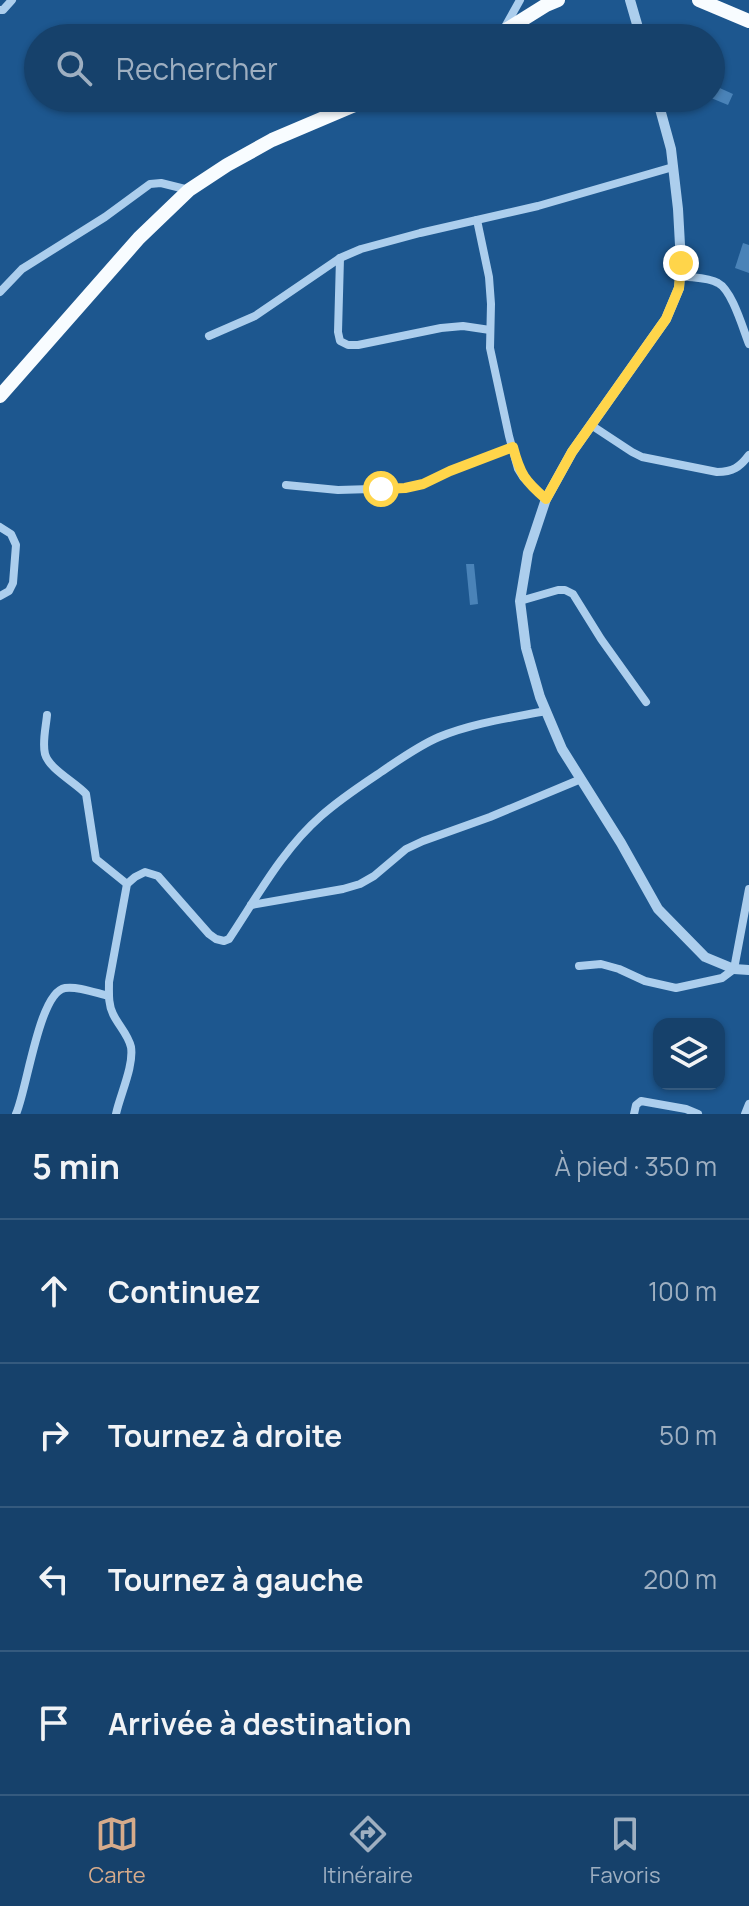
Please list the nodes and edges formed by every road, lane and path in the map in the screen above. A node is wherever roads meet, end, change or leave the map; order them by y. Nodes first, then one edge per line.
1 (12, 0) edge
2 (520, 0) edge
3 (558, 0) edge
4 (630, 0) edge
5 (699, 0) edge
6 (0, 10) edge
7 (749, 21) edge
8 (504, 24) edge
9 (515, 24) edge
10 (637, 24) edge
11 (338, 112) edge
12 (661, 112) edge
13 (673, 167) junction
14 (189, 190) junction
15 (477, 220) junction
16 (340, 258) junction
17 (681, 276) junction
18 (0, 292) edge
19 (490, 330) junction
20 (209, 336) dead end
21 (749, 344) edge
22 (0, 396) edge
23 (591, 425) junction
24 (513, 447) junction
25 (749, 455) edge
26 (286, 485) dead end
27 (546, 499) junction
28 (0, 527) edge
29 (0, 596) edge
30 (520, 601) junction
31 (646, 702) dead end
32 (546, 711) junction
33 (47, 715) dead end
34 (581, 779) junction
35 (127, 884) junction
36 (749, 889) edge
37 (251, 905) junction
38 (579, 966) dead end
39 (734, 969) junction
40 (749, 970) edge
41 (109, 996) junction
42 (749, 1104) edge
43 (16, 1114) edge
44 (116, 1114) edge
45 (634, 1114) edge
46 (698, 1114) edge
47 (745, 1114) edge

1 - 6 street
2 - 8 street
3 - 9 highway
4 - 10 street
5 - 7 highway
11 - 14 highway
12 - 13 street
13 - 15 street
13 - 17 street
14 - 18 street
14 - 22 highway
15 - 16 street
15 - 19 street
16 - 19 street
16 - 20 street
17 - 21 street
17 - 23 street
19 - 24 street
23 - 25 street
23 - 27 street
24 - 26 street
24 - 27 street
27 - 30 street
28 - 29 street
30 - 31 street
30 - 32 street
32 - 34 street
32 - 37 street
33 - 35 street
34 - 37 street
34 - 39 street
35 - 37 street
35 - 41 street
36 - 39 street
38 - 39 street
39 - 40 street
41 - 43 street
41 - 44 street
42 - 47 street
45 - 46 street

